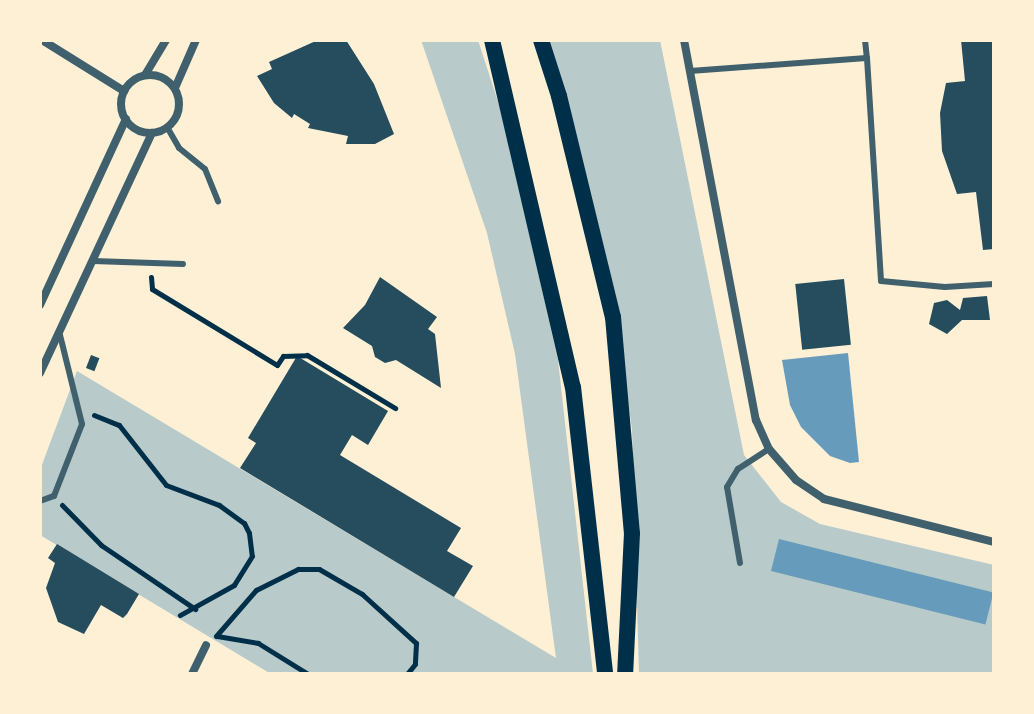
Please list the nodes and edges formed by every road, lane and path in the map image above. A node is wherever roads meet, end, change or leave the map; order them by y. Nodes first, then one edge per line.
1 (42, 40) edge
2 (166, 40) edge
3 (196, 40) edge
4 (492, 40) edge
5 (541, 40) edge
6 (684, 40) edge
7 (865, 40) edge
8 (867, 58) junction
9 (690, 71) junction
10 (145, 75) junction
11 (175, 88) junction
12 (124, 91) junction
13 (126, 119) junction
14 (167, 127) junction
15 (152, 133) junction
16 (218, 201) dead end
17 (93, 261) junction
18 (143, 262) junction
19 (183, 264) dead end
20 (994, 284) edge
21 (40, 305) edge
22 (59, 331) junction
23 (40, 373) edge
24 (79, 408) junction
25 (395, 408) dead end
26 (769, 449) junction
27 (54, 496) junction
28 (40, 501) edge
29 (994, 542) edge
30 (740, 563) dead end
31 (196, 610) junction
32 (180, 615) dead end
33 (206, 645) dead end
34 (192, 674) edge
35 (308, 674) edge
36 (407, 674) edge
37 (605, 674) edge
38 (625, 674) edge

1 - 12 street
2 - 10 street
3 - 11 street
4 - 37 main road
5 - 38 main road
6 - 9 street
7 - 8 lane
8 - 9 lane
8 - 20 lane
9 - 26 street
10 - 11 street
10 - 12 street
11 - 14 street
12 - 13 street
13 - 15 street
13 - 21 street
14 - 15 street
14 - 16 lane
15 - 17 street
17 - 18 lane
17 - 22 street
18 - 19 lane
18 - 25 path
22 - 23 street
22 - 24 lane
24 - 27 lane
24 - 31 path
26 - 29 street
26 - 30 lane
27 - 28 lane
27 - 31 path
31 - 32 path
33 - 34 street
35 - 36 path

